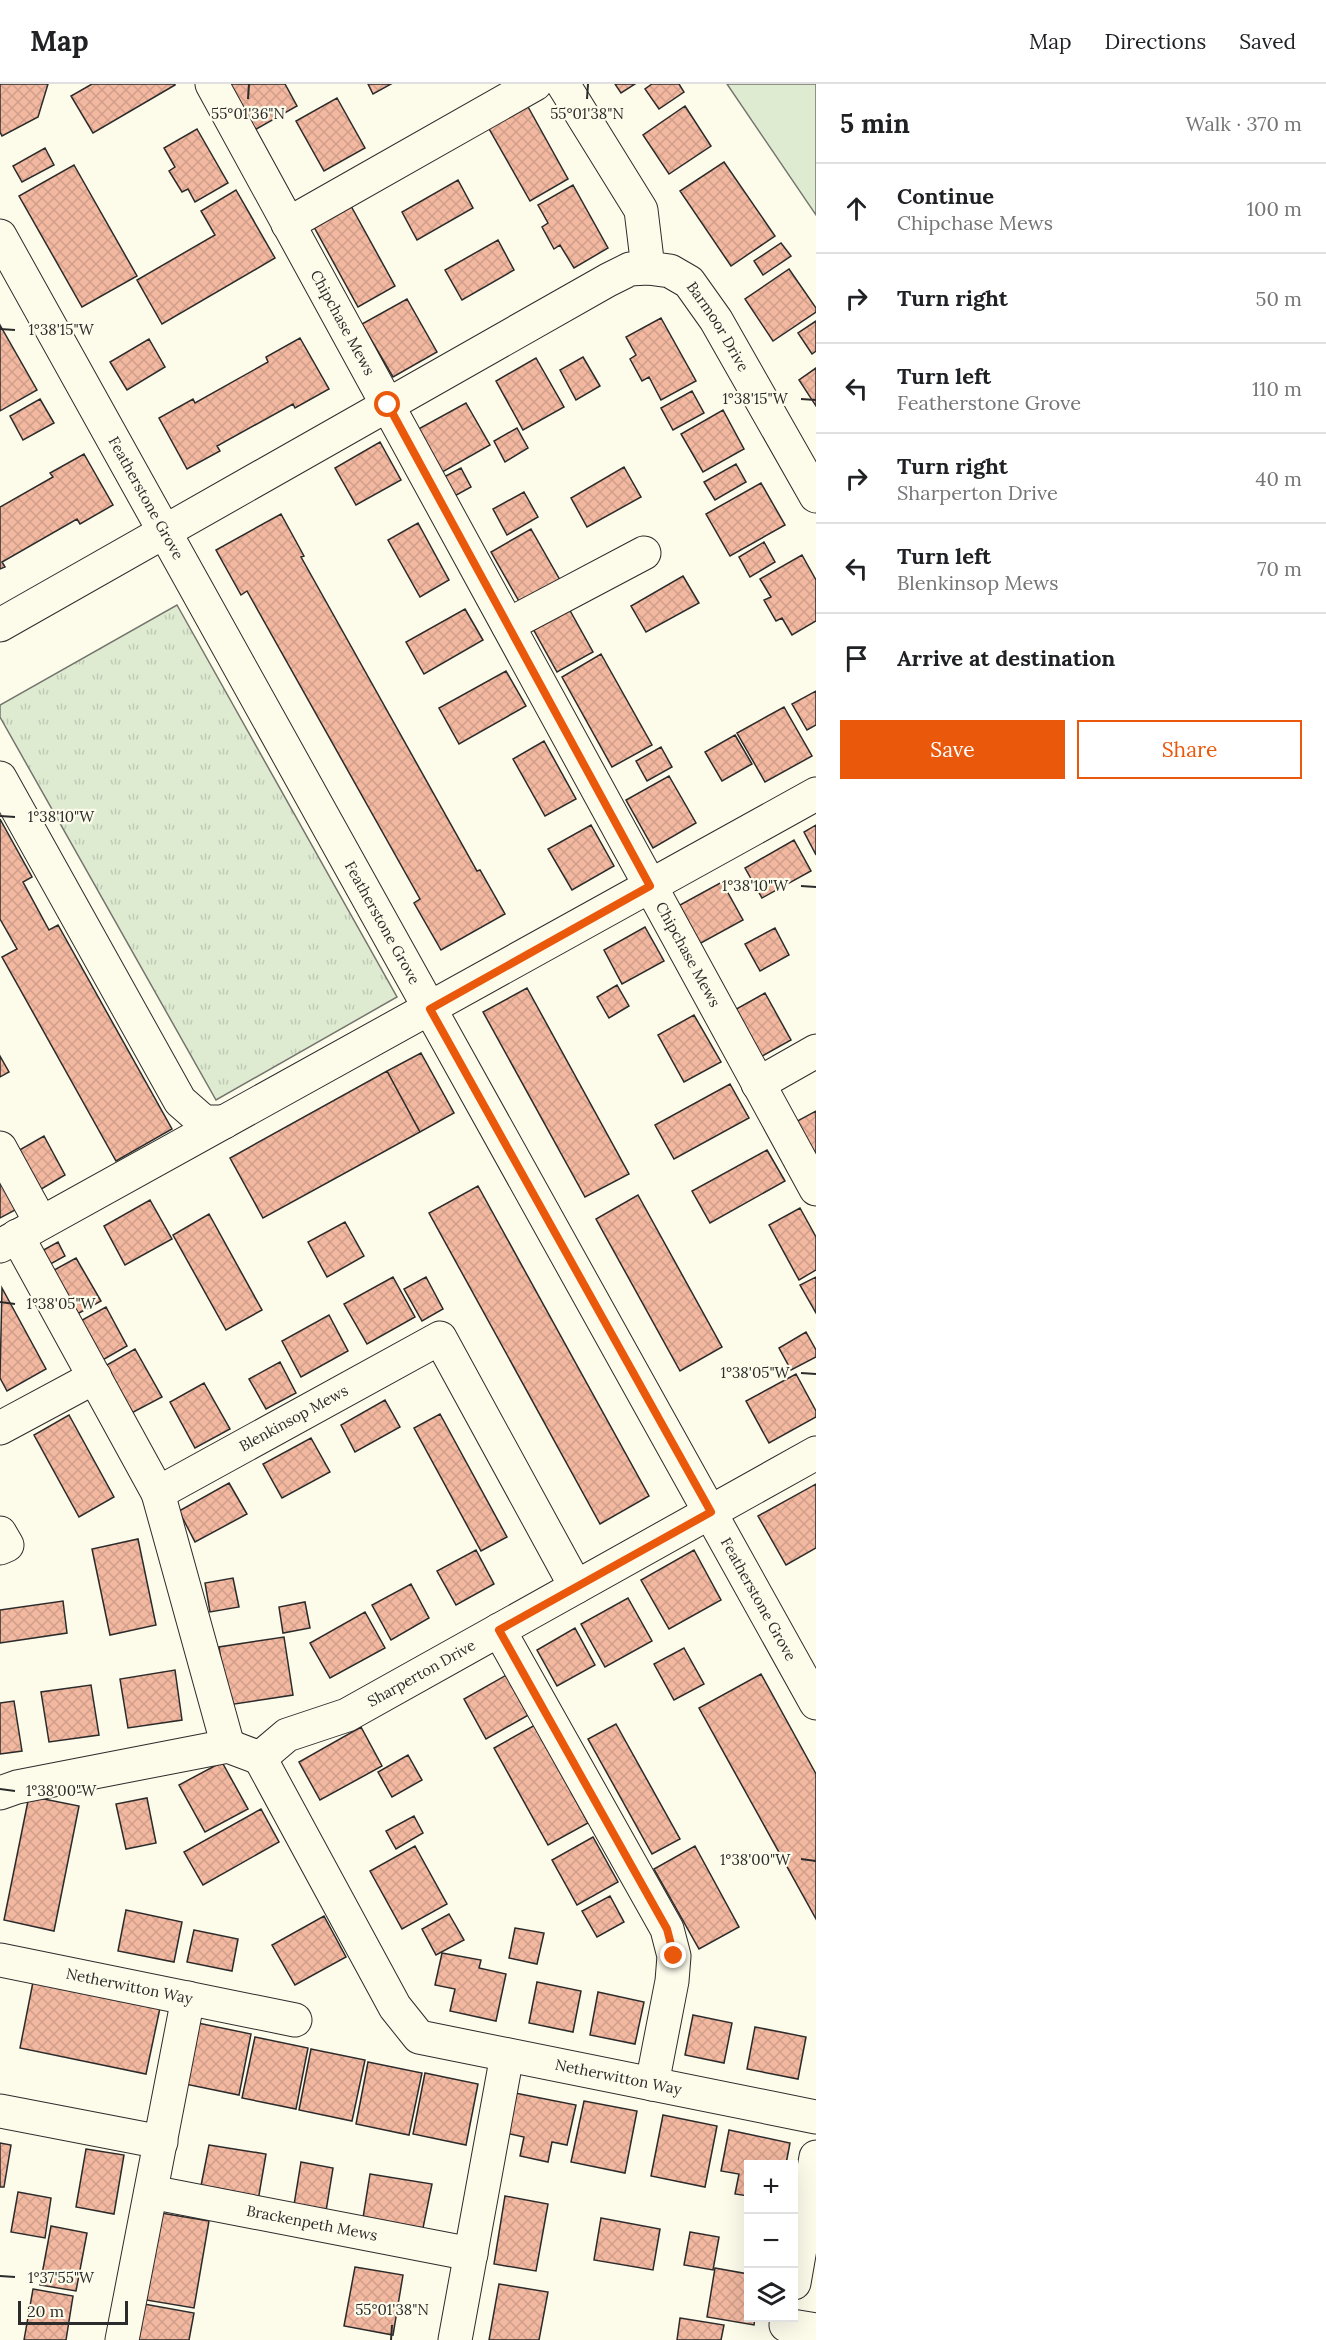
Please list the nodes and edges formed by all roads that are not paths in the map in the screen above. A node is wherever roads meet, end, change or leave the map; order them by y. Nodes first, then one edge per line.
1 (212, 84) edge
2 (536, 84) edge
3 (563, 84) edge
4 (288, 224) junction
5 (2, 244) edge
6 (648, 268) junction
7 (388, 405) junction
8 (816, 496) edge
9 (164, 531) junction
10 (644, 553) dead end
11 (0, 624) edge
12 (507, 625) junction
13 (0, 778) edge
14 (816, 794) edge
15 (650, 886) junction
16 (430, 1009) junction
17 (816, 1051) edge
18 (758, 1084) junction
19 (224, 1122) junction
20 (0, 1148) edge
21 (816, 1189) edge
22 (19, 1235) edge
23 (94, 1377) junction
24 (0, 1428) edge
25 (816, 1454) edge
26 (158, 1493) junction
27 (711, 1512) junction
28 (0, 1533) edge
29 (0, 1548) edge
30 (576, 1587) junction
31 (499, 1630) junction
32 (816, 1703) edge
33 (228, 1746) junction
34 (260, 1758) junction
35 (0, 1792) edge
36 (0, 1960) edge
37 (189, 1998) junction
38 (295, 2020) dead end
39 (507, 2055) junction
40 (652, 2084) junction
41 (0, 2111) edge
42 (816, 2117) edge
43 (161, 2142) junction
44 (816, 2157) edge
45 (151, 2192) junction
46 (471, 2254) junction
47 (797, 2268) edge
48 (122, 2340) edge
49 (455, 2340) edge

1 - 4 street, Chipchase Mews
2 - 4 street
3 - 6 street
4 - 7 street, Chipchase Mews
5 - 9 street, Featherstone Grove
6 - 7 street
6 - 8 street, Barmoor Drive
7 - 9 street
7 - 12 street, Chipchase Mews
9 - 11 street
9 - 16 street, Featherstone Grove
10 - 12 street
12 - 15 street, Chipchase Mews
13 - 19 street
14 - 15 street
15 - 16 street
15 - 18 street, Chipchase Mews
16 - 19 street
16 - 27 street, Featherstone Grove
17 - 18 street
18 - 21 street, Chipchase Mews
19 - 22 street
20 - 22 street
22 - 23 street
23 - 24 street
23 - 26 street
25 - 27 street, Sharperton Drive
26 - 30 street, Blenkinsop Mews
26 - 33 street
27 - 30 street, Sharperton Drive
27 - 32 street, Featherstone Grove
28 - 29 street
30 - 31 street, Sharperton Drive
31 - 34 street, Sharperton Drive
31 - 40 street
33 - 34 street
33 - 35 street
34 - 39 street, Netherwitton Way
36 - 37 street, Netherwitton Way
37 - 38 street, Netherwitton Way
37 - 43 street
39 - 40 street, Netherwitton Way
39 - 46 street
40 - 42 street, Netherwitton Way
41 - 43 street
43 - 45 street
44 - 47 street
45 - 46 street, Brackenpeth Mews
45 - 48 street
46 - 49 street

